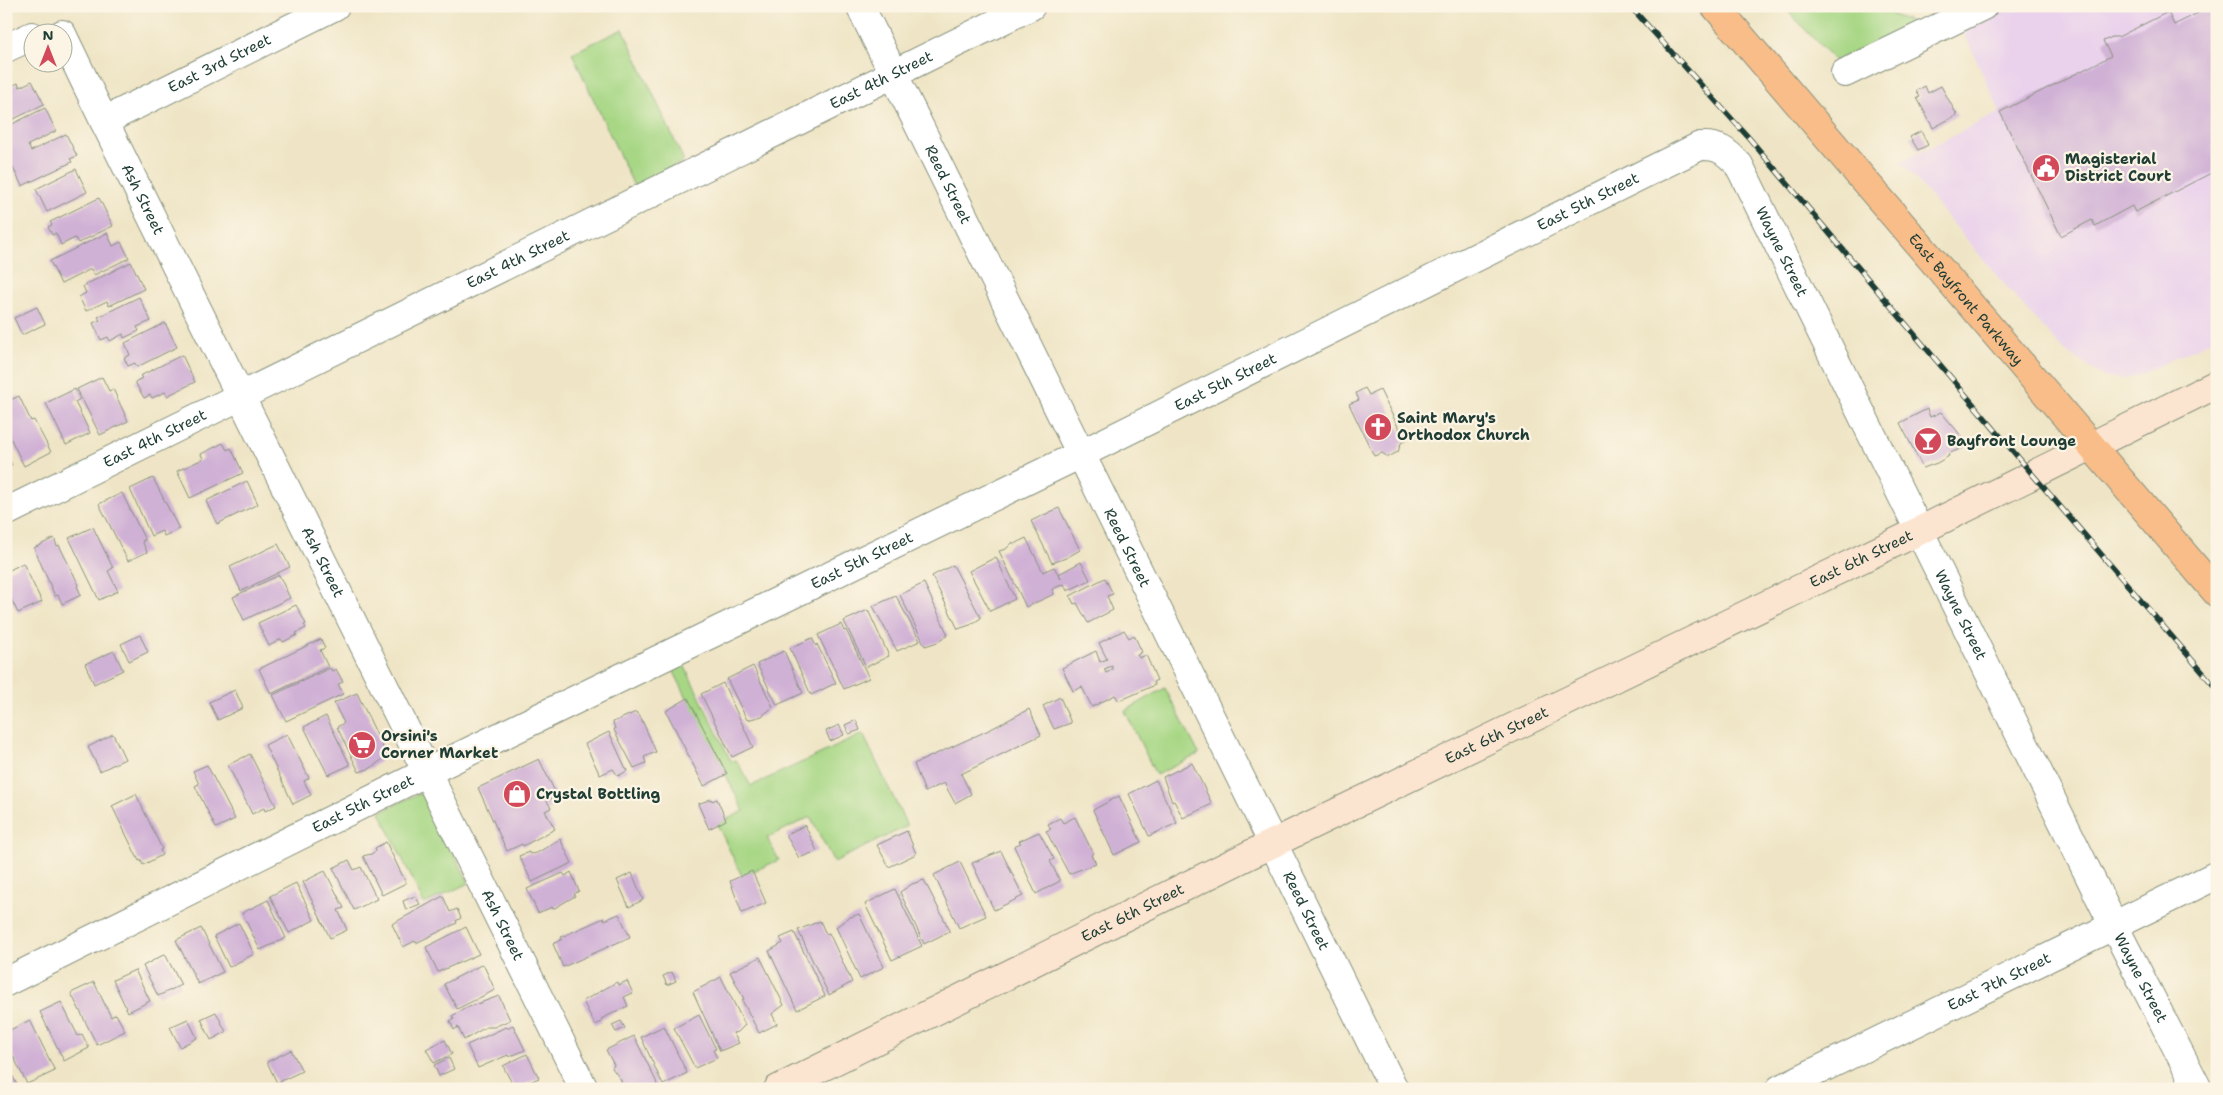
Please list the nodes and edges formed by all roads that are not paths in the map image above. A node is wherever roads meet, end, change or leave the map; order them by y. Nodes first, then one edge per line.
1 (335, 6) edge
2 (860, 6) edge
3 (1031, 6) edge
4 (1715, 6) edge
5 (1983, 6) edge
6 (22, 41) edge
7 (6, 48) edge
8 (72, 62) edge
9 (1845, 73) dead end
10 (894, 75) junction
11 (104, 121) junction
12 (1718, 146) joint
13 (2217, 384) edge
14 (242, 396) junction
15 (2092, 446) junction
16 (1081, 454) junction
17 (6, 512) edge
18 (1919, 531) junction
19 (2217, 593) edge
20 (427, 772) junction
21 (1272, 844) junction
22 (2217, 875) edge
23 (2114, 926) junction
24 (6, 982) edge
25 (584, 1089) edge
26 (778, 1089) edge
27 (1394, 1089) edge
28 (1780, 1089) edge
29 (2198, 1089) edge

1 - 11 street, East 3rd Street
2 - 10 street, Reed Street
3 - 10 street, East 4th Street
4 - 15 highway, East Bayfront Parkway
5 - 9 street
6 - 7 street
8 - 11 street, Ash Street
10 - 14 street, East 4th Street
10 - 16 street, Reed Street
11 - 14 street, Ash Street
12 - 16 street, East 5th Street
12 - 18 street, Wayne Street
13 - 15 main road, East 6th Street
14 - 17 street, East 4th Street
14 - 20 street, Ash Street
15 - 18 main road, East 6th Street
15 - 19 highway, East Bayfront Parkway
16 - 20 street, East 5th Street
16 - 21 street, Reed Street
18 - 21 main road, East 6th Street
18 - 23 street, Wayne Street
20 - 24 street, East 5th Street
20 - 25 street, Ash Street
21 - 26 main road, East 6th Street
21 - 27 street, Reed Street
22 - 23 street, East 7th Street
23 - 28 street, East 7th Street
23 - 29 street, Wayne Street

